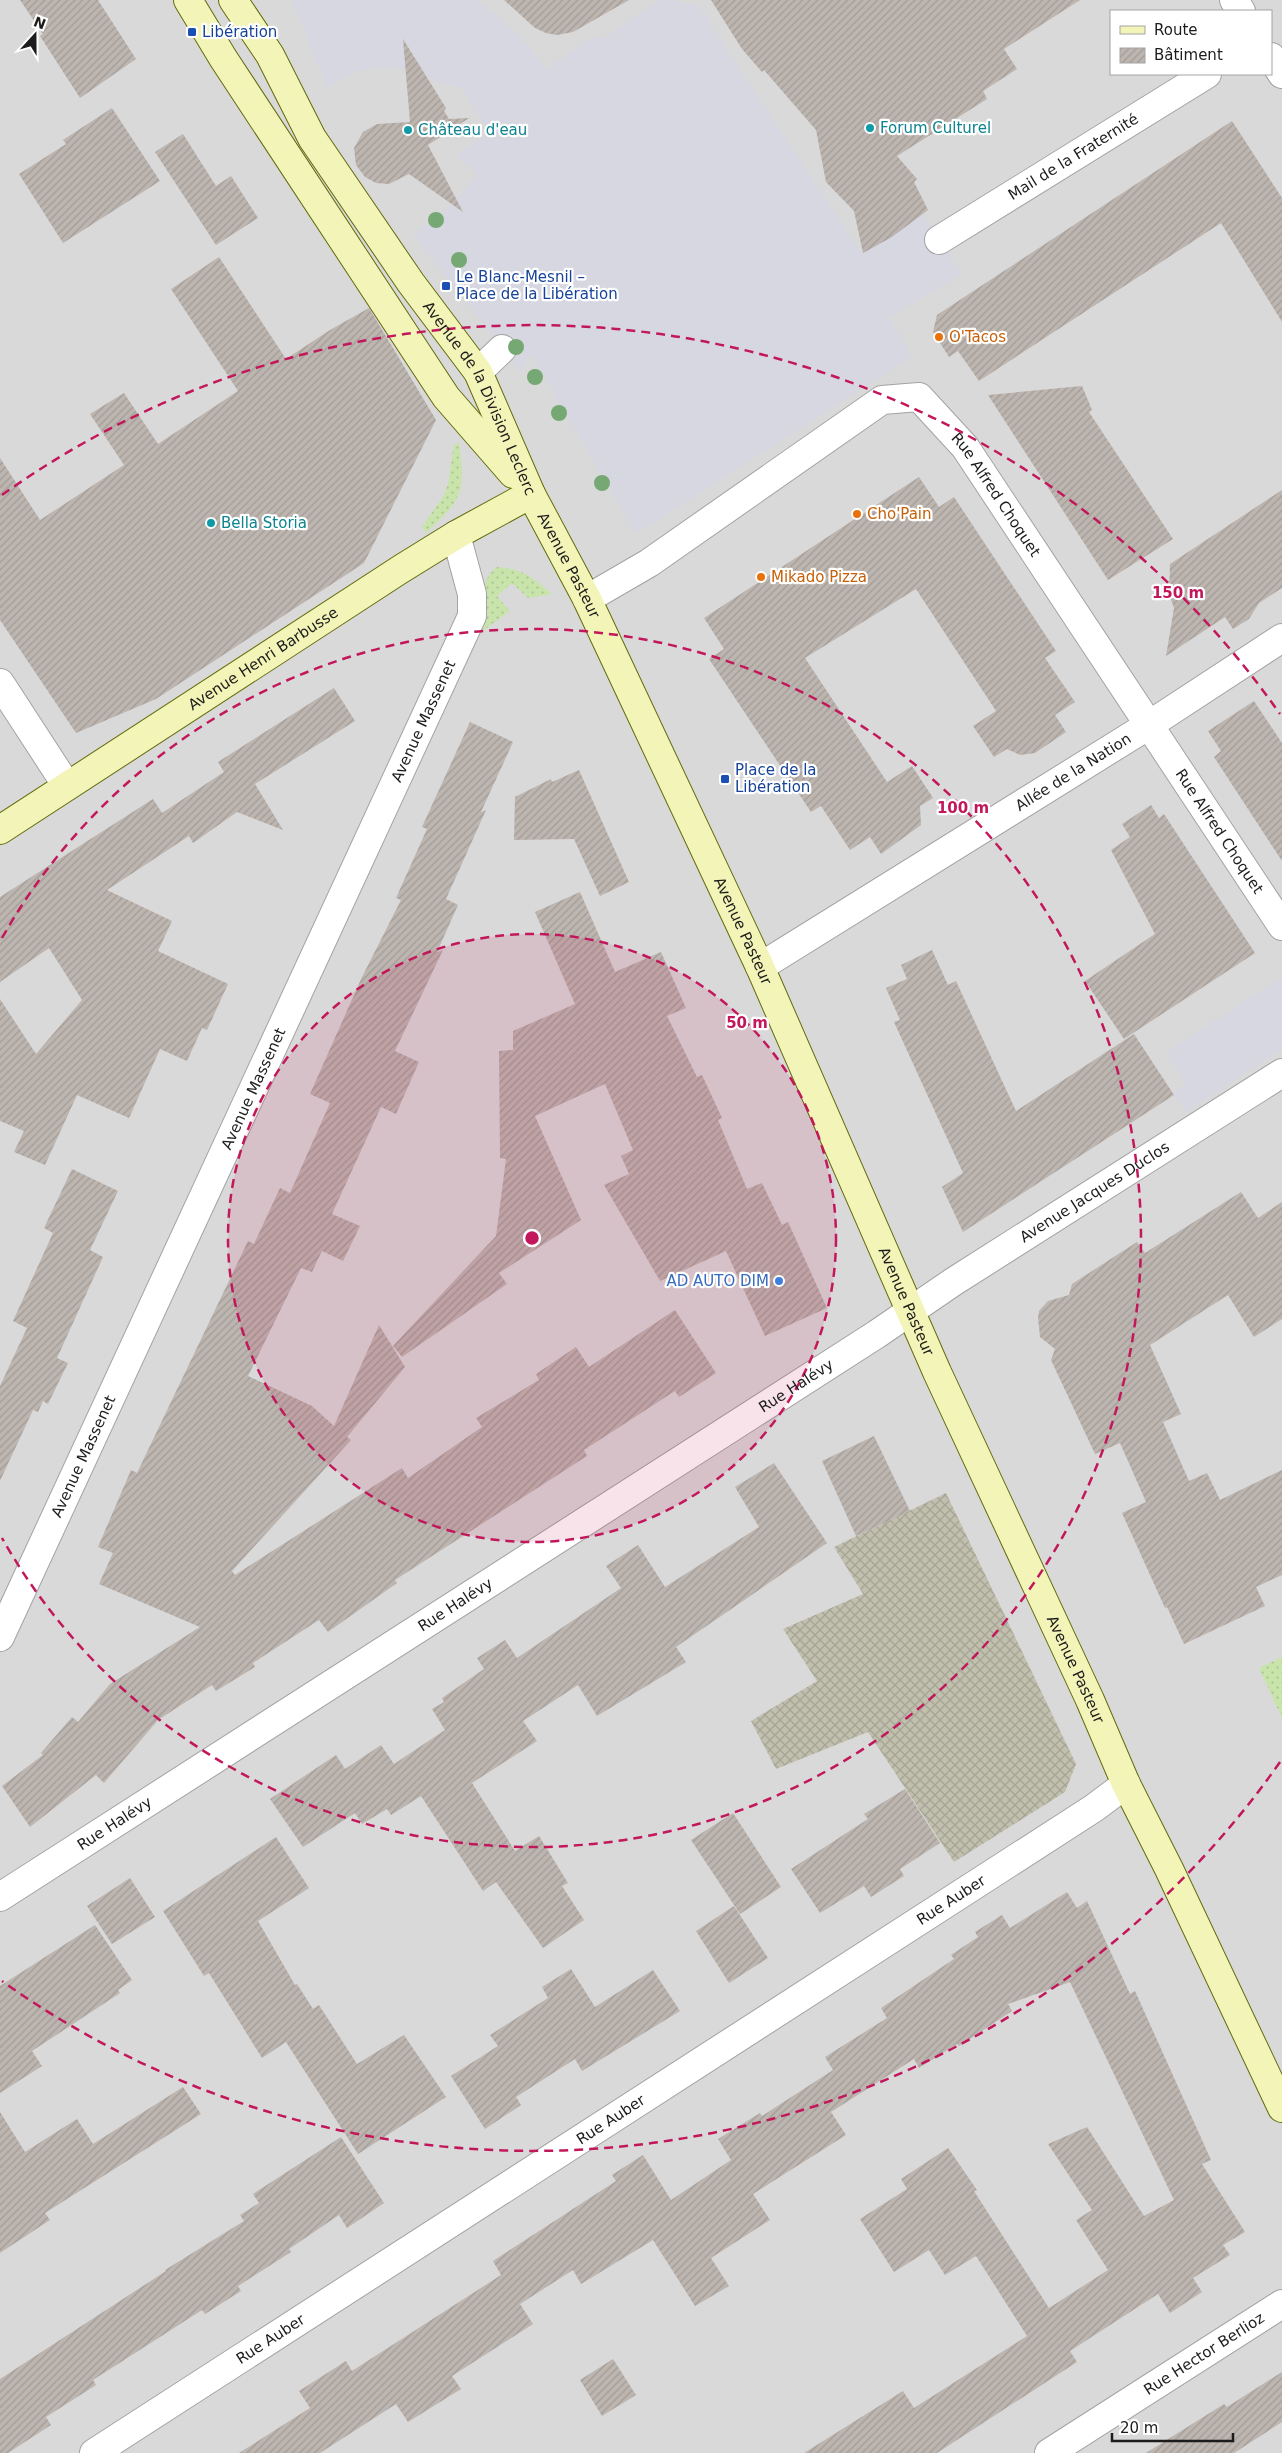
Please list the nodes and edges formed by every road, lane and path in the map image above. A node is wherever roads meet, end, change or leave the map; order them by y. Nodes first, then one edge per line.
1 (188, 0) edge
2 (233, 0) edge
3 (1272, 59) edge
4 (1282, 74) edge
5 (1205, 75) edge
6 (939, 240) dead end
7 (502, 349) dead end
8 (478, 372) junction
9 (530, 494) junction
10 (456, 535) junction
11 (587, 599) junction
12 (1282, 638) edge
13 (0, 683) edge
14 (1149, 725) junction
15 (67, 786) junction
16 (0, 830) edge
17 (1282, 926) edge
18 (760, 967) junction
19 (1282, 1073) edge
20 (909, 1312) junction
21 (0, 1635) edge
22 (1126, 1784) junction
23 (0, 1897) edge
24 (1282, 2108) edge
25 (1282, 2304) edge
26 (94, 2453) edge
27 (1049, 2453) edge

1 - 9 main road, Avenue de la Division Leclerc
2 - 8 main road, Avenue de la Division Leclerc
3 - 4 street
5 - 6 street, Mail de la Fraternité
7 - 8 street
8 - 9 main road, Avenue de la Division Leclerc
9 - 10 main road, Avenue Henri Barbusse
9 - 11 main road, Avenue Pasteur
10 - 15 main road, Avenue Henri Barbusse
10 - 21 street, Avenue Massenet
11 - 14 street, Rue Alfred Choquet
11 - 18 main road, Avenue Pasteur
12 - 14 street, Allée de la Nation
13 - 15 street
14 - 17 street, Rue Alfred Choquet
14 - 18 street, Allée de la Nation
15 - 16 main road, Avenue Henri Barbusse
18 - 20 main road, Avenue Pasteur
19 - 20 street, Avenue Jacques Duclos
20 - 22 main road, Avenue Pasteur
20 - 23 street, Rue Halévy
22 - 24 main road, Avenue Pasteur
22 - 26 street, Rue Auber
25 - 27 street, Rue Hector Berlioz

